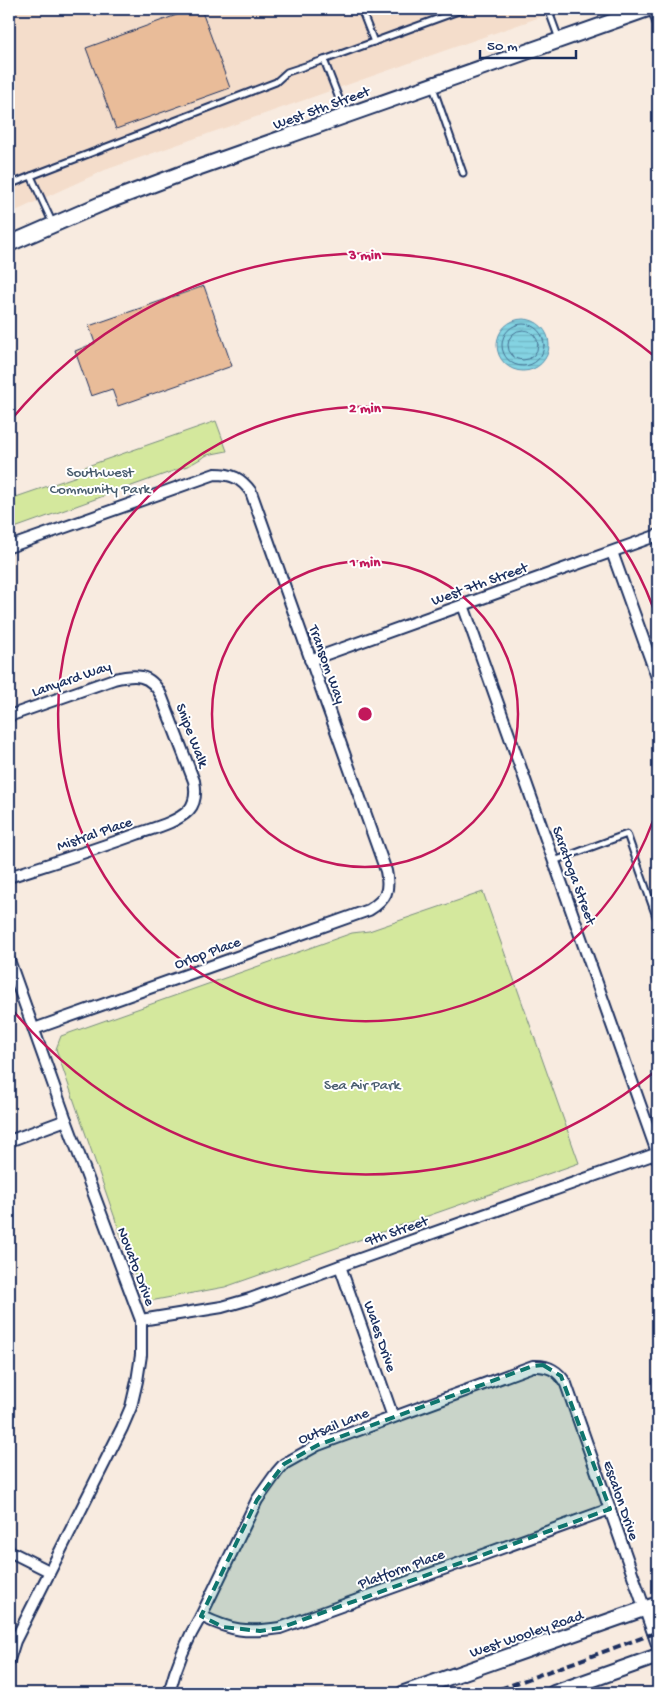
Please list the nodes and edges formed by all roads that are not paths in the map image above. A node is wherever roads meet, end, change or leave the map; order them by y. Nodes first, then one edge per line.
1 (361, 9) edge
2 (464, 9) edge
3 (548, 9) edge
4 (649, 9) edge
5 (658, 29) edge
6 (560, 40) junction
7 (374, 42) junction
8 (324, 60) junction
9 (432, 84) junction
10 (345, 115) junction
11 (463, 173) dead end
12 (31, 176) junction
13 (9, 185) edge
14 (53, 225) junction
15 (9, 244) edge
16 (658, 535) edge
17 (9, 546) edge
18 (612, 552) junction
19 (462, 605) junction
20 (310, 660) junction
21 (144, 676) joint
22 (658, 680) edge
23 (9, 716) edge
24 (188, 811) joint
25 (554, 861) junction
26 (9, 878) edge
27 (386, 896) joint
28 (658, 922) edge
29 (9, 960) edge
30 (11, 972) edge
31 (34, 1029) junction
32 (66, 1120) junction
33 (9, 1141) edge
34 (658, 1154) edge
35 (340, 1266) junction
36 (141, 1320) junction
37 (552, 1368) joint
38 (393, 1417) junction
39 (610, 1509) junction
40 (9, 1551) edge
41 (49, 1570) junction
42 (658, 1604) edge
43 (645, 1608) junction
44 (201, 1616) junction
45 (658, 1647) edge
46 (658, 1656) edge
47 (9, 1660) edge
48 (169, 1693) edge
49 (404, 1693) edge
50 (554, 1693) edge

1 - 7 lane
2 - 7 lane
3 - 6 lane
4 - 5 lane
4 - 6 main road, West 5th Street
6 - 9 main road, West 5th Street
7 - 8 lane
8 - 10 lane
8 - 12 lane
9 - 10 main road, West 5th Street
9 - 11 lane
10 - 14 main road, West 5th Street
12 - 13 lane
12 - 14 lane
14 - 15 main road, West 5th Street
16 - 18 street, West 7th Street
17 - 20 street, Transom Way
18 - 19 street, West 7th Street
18 - 22 street
19 - 20 street, West 7th Street
19 - 25 street, Saratoga Street
20 - 27 street, Transom Way
21 - 23 street, Lanyard Way
21 - 24 street, Snipe Walk
24 - 26 street, Mistral Place
25 - 28 lane
25 - 34 street, Saratoga Street
27 - 31 street, Orlop Place
29 - 30 street, Novato Drive
30 - 31 street, Novato Drive
31 - 32 street, Novato Drive
32 - 33 street
32 - 36 street, Novato Drive
34 - 35 street, 9th Street
35 - 36 street, 9th Street
35 - 38 street, Wales Drive
36 - 41 street, Novato Drive
37 - 38 street, Outsail Lane
37 - 39 street, Escalon Drive
38 - 44 street, Outsail Lane
39 - 43 street, Escalon Drive
39 - 44 street, Platform Place
40 - 41 street
41 - 47 street, Novato Drive
42 - 43 main road, West Wooley Road
43 - 45 street, Escalon Drive
43 - 49 main road, West Wooley Road
44 - 48 street, Outsail Lane
46 - 50 main road

